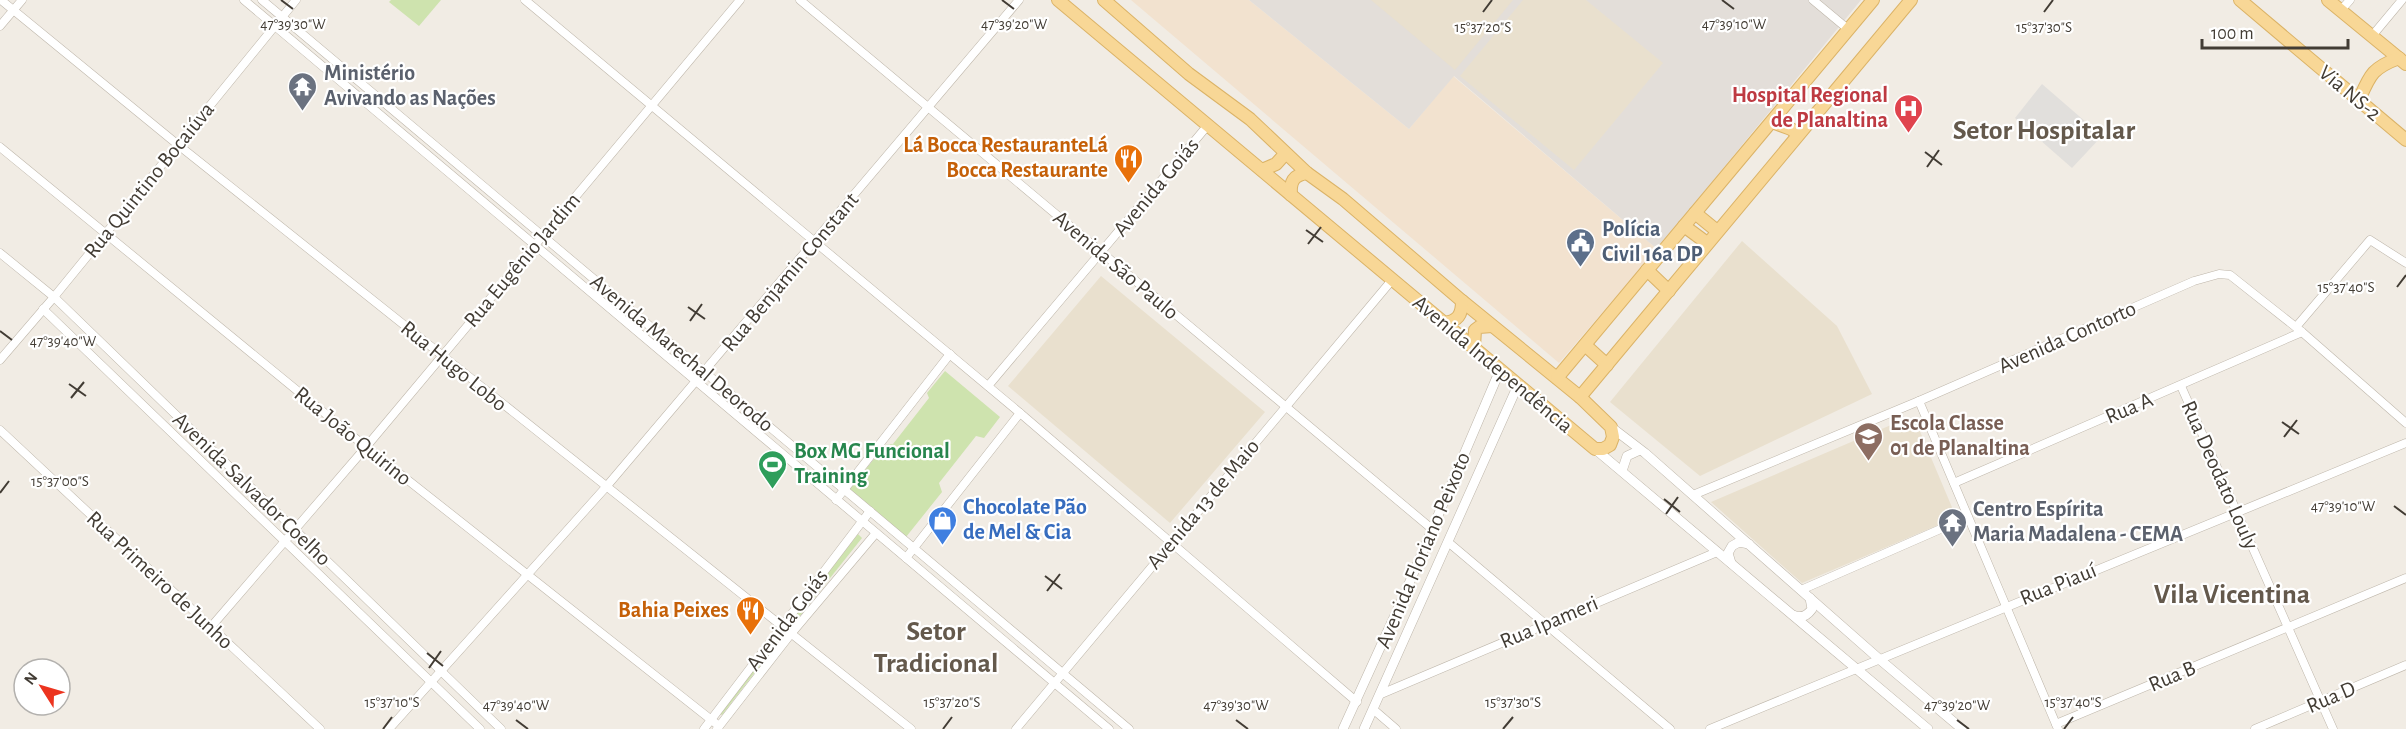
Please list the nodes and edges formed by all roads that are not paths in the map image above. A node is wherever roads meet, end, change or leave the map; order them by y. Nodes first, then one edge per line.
1 (1, 0) edge
2 (22, 0) edge
3 (244, 0) edge
4 (262, 0) edge
5 (296, 0) edge
6 (525, 0) edge
7 (740, 0) edge
8 (800, 0) edge
9 (1019, 0) edge
10 (1058, 0) edge
11 (1104, 0) edge
12 (1813, 0) edge
13 (1874, 0) edge
14 (1911, 0) edge
15 (2240, 0) edge
16 (2328, 0) edge
17 (2350, 0) edge
18 (2402, 0) edge
19 (13, 10) junction
20 (2341, 10) junction
21 (282, 17) junction
22 (0, 26) edge
23 (275, 26) junction
24 (1849, 30) junction
25 (2372, 36) junction
26 (2402, 61) edge
27 (2359, 100) junction
28 (652, 105) junction
29 (929, 108) junction
30 (1772, 122) junction
31 (1208, 125) junction
32 (1798, 134) junction
33 (2406, 140) edge
34 (177, 144) junction
35 (0, 147) edge
36 (1285, 154) junction
37 (1262, 170) junction
38 (1307, 172) junction
39 (1291, 195) junction
40 (1695, 213) junction
41 (1684, 226) junction
42 (1717, 231) junction
43 (105, 233) junction
44 (542, 235) junction
45 (816, 242) junction
46 (1707, 243) junction
47 (534, 245) junction
48 (1101, 252) junction
49 (0, 253) edge
50 (2406, 263) edge
51 (1647, 270) junction
52 (1392, 280) junction
53 (1669, 291) junction
54 (54, 297) junction
55 (1462, 301) junction
56 (43, 309) junction
57 (1444, 323) junction
58 (1492, 326) junction
59 (2299, 329) junction
60 (1585, 345) junction
61 (1474, 347) junction
62 (950, 354) junction
63 (441, 356) junction
64 (0, 360) edge
65 (1607, 365) junction
66 (1500, 370) junction
67 (705, 372) junction
68 (1557, 378) junction
69 (697, 382) junction
70 (1518, 385) junction
71 (988, 386) junction
72 (2181, 386) junction
73 (1580, 397) junction
74 (1919, 402) junction
75 (1285, 407) junction
76 (1020, 413) junction
77 (2406, 423) edge
78 (1611, 427) junction
79 (0, 430) edge
80 (2406, 443) edge
81 (366, 447) junction
82 (1595, 449) junction
83 (1640, 450) junction
84 (1465, 453) junction
85 (1484, 464) junction
86 (1622, 471) junction
87 (1954, 483) junction
88 (606, 487) junction
89 (844, 489) junction
90 (1693, 495) junction
91 (836, 500) junction
92 (870, 511) junction
93 (2236, 512) junction
94 (1968, 517) junction
95 (862, 522) junction
96 (1432, 529) junction
97 (295, 530) junction
98 (876, 533) junction
99 (286, 540) junction
100 (1172, 541) junction
101 (1448, 542) junction
102 (1750, 546) junction
103 (914, 548) junction
104 (1717, 552) junction
105 (906, 558) junction
106 (1732, 564) junction
107 (527, 576) junction
108 (2406, 578) edge
109 (1801, 590) junction
110 (1405, 593) junction
111 (1810, 597) junction
112 (1423, 599) junction
113 (2006, 605) junction
114 (1793, 615) junction
115 (1392, 621) junction
116 (1544, 624) junction
117 (2288, 627) junction
118 (210, 628) junction
119 (781, 628) junction
120 (1410, 628) junction
121 (790, 635) junction
122 (1878, 658) junction
123 (2406, 665) edge
124 (1857, 669) junction
125 (442, 671) junction
126 (1062, 673) junction
127 (432, 681) junction
128 (1053, 683) junction
129 (1381, 694) junction
130 (1357, 702) junction
131 (2321, 702) junction
132 (1374, 710) junction
133 (711, 719) junction
134 (2057, 727) edge
135 (718, 728) edge
136 (320, 729) edge
137 (389, 729) edge
138 (480, 729) edge
139 (501, 729) edge
140 (704, 729) edge
141 (910, 729) edge
142 (1016, 729) edge
143 (1109, 729) edge
144 (1129, 729) edge
145 (1343, 729) edge
146 (1364, 729) edge
147 (1396, 729) edge
148 (1670, 729) edge
149 (1710, 729) edge
150 (1928, 729) edge
151 (1962, 729) edge
152 (2255, 729) edge
153 (2333, 729) edge

1 - 19 street, Rua Hugo Lobo
2 - 19 street
3 - 23 street, Avenida Marechal Deorodo
4 - 21 street, Avenida Marechal Deorodo
5 - 21 street, Rua Quintino Bocaiúva
6 - 28 street
7 - 28 street, Rua Eugênio Jardim
8 - 29 street, Avenida São Paulo
9 - 29 street, Rua Benjamin Constant
10 - 31 main road, Avenida Independência
11 - 36 main road, Avenida Independência
12 - 24 street
13 - 24 main road
14 - 32 main road
15 - 27 main road, Via NS-2
16 - 20 main road
17 - 20 street
18 - 25 street
19 - 22 street
19 - 34 street, Rua Hugo Lobo
20 - 25 main road
21 - 23 street, Rua Quintino Bocaiúva
21 - 44 street, Avenida Marechal Deorodo
23 - 34 street, Rua Quintino Bocaiúva
23 - 47 street, Avenida Marechal Deorodo
24 - 30 main road
25 - 26 main road
26 - 27 main road
27 - 33 main road, Via NS-2
28 - 44 street, Rua Eugênio Jardim
28 - 45 street
29 - 45 street, Rua Benjamin Constant
29 - 48 street, Avenida São Paulo
30 - 32 main road
30 - 40 main road
31 - 37 main road, Avenida Independência
31 - 48 street, Avenida Goiás
32 - 42 main road
34 - 43 street, Rua Quintino Bocaiúva
34 - 63 street, Rua Hugo Lobo
35 - 43 street, Rua João Quirino
36 - 37 main road
36 - 38 main road, Avenida Independência
37 - 39 main road, Avenida Independência
38 - 39 main road
38 - 55 main road, Avenida Independência
39 - 52 main road, Avenida Independência
40 - 41 main road
40 - 42 main road
41 - 46 main road
41 - 51 main road
42 - 46 main road
43 - 54 street, Rua Quintino Bocaiúva
43 - 81 street, Rua João Quirino
44 - 47 street, Rua Eugênio Jardim
44 - 67 street, Avenida Marechal Deorodo
45 - 62 street
45 - 67 street, Rua Benjamin Constant
46 - 53 main road
47 - 63 street, Rua Eugênio Jardim
47 - 69 street, Avenida Marechal Deorodo
48 - 71 street, Avenida Goiás
48 - 75 street, Avenida São Paulo
49 - 54 street, Avenida Salvador Coelho
50 - 59 street
51 - 53 main road
51 - 60 main road
52 - 57 main road, Avenida Independência
52 - 75 street, Avenida 13 de Maio
53 - 65 main road
54 - 56 street, Rua Quintino Bocaiúva
54 - 97 street, Avenida Salvador Coelho
55 - 57 main road
55 - 58 main road, Avenida Independência
56 - 64 street, Rua Quintino Bocaiúva
56 - 99 street, Avenida Salvador Coelho
57 - 61 main road, Avenida Independência
58 - 61 main road
58 - 68 main road, Avenida Independência
59 - 72 street, Rua A
59 - 74 street, Avenida Contorto
59 - 77 street, Avenida Contorto
60 - 65 main road
60 - 68 main road
61 - 66 main road, Avenida Independência
62 - 71 street
62 - 89 street
63 - 81 street, Rua Eugênio Jardim
63 - 88 street, Rua Hugo Lobo
65 - 73 main road
66 - 70 main road, Avenida Independência
66 - 84 street, Avenida Floriano Peixoto
67 - 69 street, Rua Benjamin Constant
67 - 89 street, Avenida Marechal Deorodo
68 - 73 main road, Avenida Independência
69 - 88 street, Rua Benjamin Constant
69 - 91 street, Avenida Marechal Deorodo
70 - 82 main road, Avenida Independência
70 - 85 street, Avenida Floriano Peixoto
71 - 76 street
72 - 87 street, Rua A
72 - 93 street, Rua Deodato Louly
73 - 78 main road, Avenida Independência
74 - 87 street
74 - 90 street, Avenida Contorto
75 - 96 street, Avenida São Paulo
75 - 100 street, Avenida 13 de Maio
76 - 100 street
76 - 103 street
78 - 82 main road
78 - 83 street, Avenida Independência
79 - 118 street, Rua Primeiro de Junho
80 - 93 street, Rua Piauí
81 - 97 street, Rua Eugênio Jardim
81 - 107 street, Rua João Quirino
82 - 86 street, Avenida Independência
83 - 86 street
83 - 90 street, Avenida Independência
84 - 85 street
84 - 96 street, Avenida Floriano Peixoto
85 - 101 street, Avenida Floriano Peixoto
86 - 104 street, Avenida Independência
87 - 94 street
88 - 107 street, Rua Benjamin Constant
88 - 119 street, Rua Hugo Lobo
89 - 91 street
89 - 92 street, Avenida Marechal Deorodo
90 - 102 street, Avenida Independência
91 - 95 street, Avenida Marechal Deorodo
92 - 95 street, Avenida Goiás
92 - 103 street, Avenida Marechal Deorodo
93 - 113 street, Rua Piauí
93 - 117 street, Rua Deodato Louly
94 - 109 street
94 - 113 street
95 - 98 street, Avenida Marechal Deorodo
95 - 119 street, Avenida Goiás
96 - 110 street, Avenida Floriano Peixoto
97 - 99 street, Rua Eugênio Jardim
97 - 125 street, Avenida Salvador Coelho
98 - 105 street, Avenida Marechal Deorodo
98 - 121 street, Avenida Goiás
99 - 118 street, Rua Eugênio Jardim
99 - 127 street, Avenida Salvador Coelho
100 - 126 street, Avenida 13 de Maio
100 - 130 street
101 - 112 street, Avenida Floriano Peixoto
101 - 116 street
102 - 106 street
102 - 109 street, Avenida Independência
103 - 105 street
103 - 126 street, Avenida Marechal Deorodo
104 - 106 street, Avenida Independência
104 - 116 street, Rua Ipameri
105 - 128 street, Avenida Marechal Deorodo
106 - 114 street, Avenida Independência
107 - 125 street, Rua Benjamin Constant
107 - 133 street, Rua João Quirino
108 - 117 street
109 - 111 street, Avenida Independência
110 - 112 street
110 - 115 street, Avenida Floriano Peixoto
111 - 114 street
111 - 122 street, Avenida Independência
112 - 120 street, Avenida Floriano Peixoto
113 - 122 street, Rua Piauí
113 - 134 street
114 - 124 street, Avenida Independência
115 - 120 street
115 - 130 street, Avenida Floriano Peixoto
116 - 129 street, Rua Ipameri
116 - 148 street
117 - 131 street, Rua Deodato Louly
117 - 134 street, Rua B
118 - 136 street, Rua Primeiro de Junho
119 - 121 street, Rua Hugo Lobo
119 - 133 street, Avenida Goiás
120 - 129 street, Avenida Floriano Peixoto
121 - 135 street, Avenida Goiás
121 - 141 street, Rua Hugo Lobo
122 - 124 street, Rua Piauí
122 - 151 street, Avenida Independência
123 - 131 street, Rua D
124 - 149 street
124 - 150 street, Avenida Independência
125 - 127 street, Rua Benjamin Constant
125 - 139 street, Avenida Salvador Coelho
126 - 128 street, Avenida 13 de Maio
126 - 144 street, Avenida Marechal Deorodo
127 - 137 street, Rua Benjamin Constant
127 - 138 street, Avenida Salvador Coelho
128 - 142 street, Avenida 13 de Maio
128 - 143 street, Avenida Marechal Deorodo
129 - 132 street, Avenida Floriano Peixoto
130 - 145 street, Avenida Floriano Peixoto
131 - 152 street, Rua D
131 - 153 street, Rua Deodato Louly
132 - 146 street, Avenida Floriano Peixoto
132 - 147 street
133 - 135 street, Rua João Quirino
133 - 140 street, Avenida Goiás

